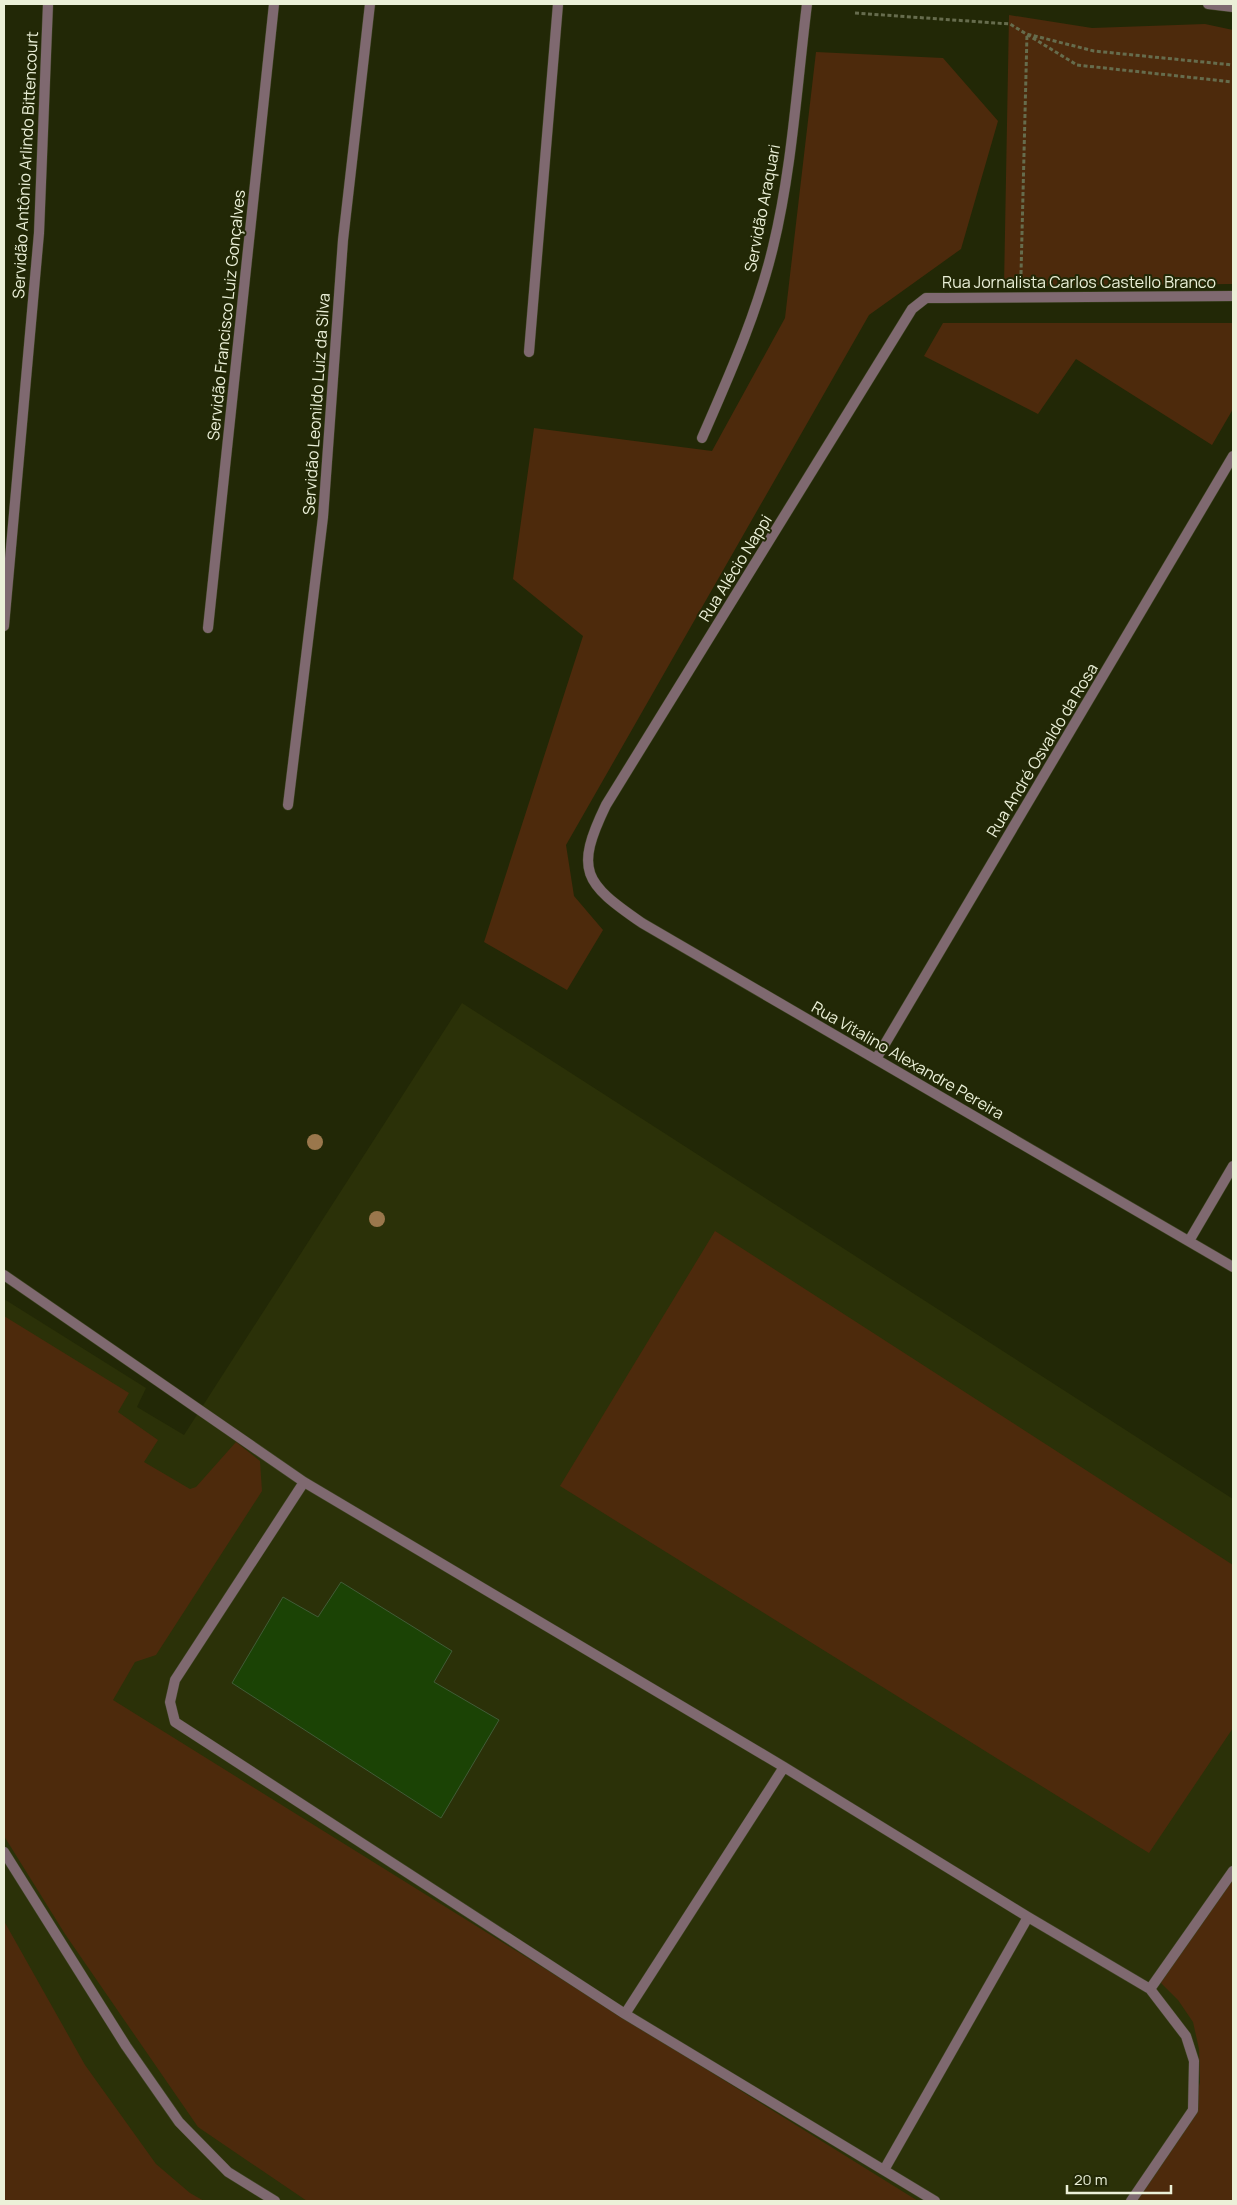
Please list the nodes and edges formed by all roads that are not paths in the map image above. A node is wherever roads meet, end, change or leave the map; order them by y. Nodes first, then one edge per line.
1 (48, 4) edge
2 (274, 4) edge
3 (370, 4) edge
4 (558, 4) edge
5 (807, 4) edge
6 (1208, 4) edge
7 (1233, 7) edge
8 (1233, 296) edge
9 (926, 298) joint
10 (529, 352) dead end
11 (702, 438) dead end
12 (1233, 456) edge
13 (4, 626) edge
14 (208, 628) dead end
15 (288, 805) dead end
16 (586, 863) joint
17 (876, 1059) junction
18 (1233, 1166) edge
19 (1189, 1241) junction
20 (1233, 1267) edge
21 (4, 1275) edge
22 (304, 1482) junction
23 (784, 1767) junction
24 (4, 1852) edge
25 (1233, 1871) edge
26 (1028, 1918) junction
27 (1150, 1989) junction
28 (625, 2014) junction
29 (884, 2170) junction
30 (274, 2201) edge
31 (935, 2201) edge
32 (1131, 2201) edge

1 - 13 street, Servidão Antônio Arlindo Bittencourt
2 - 14 street, Servidão Francisco Luiz Gonçalves
3 - 15 street, Servidão Leonildo Luiz da Silva
4 - 10 street
5 - 11 street, Servidão Araquari
6 - 7 street
8 - 9 street, Rua Jornalista Carlos Castello Branco
9 - 16 street, Rua Alécio Nappi
12 - 17 street, Rua André Osvaldo da Rosa
16 - 17 street, Rua Vitalino Alexandre Pereira
17 - 19 street, Rua Vitalino Alexandre Pereira
18 - 19 street
19 - 20 street, Rua Vitalino Alexandre Pereira
21 - 22 street
22 - 23 street
22 - 28 street
23 - 26 street
23 - 28 street
24 - 30 street
25 - 27 street
26 - 27 street
26 - 29 street
27 - 32 street
28 - 29 street
29 - 31 street

